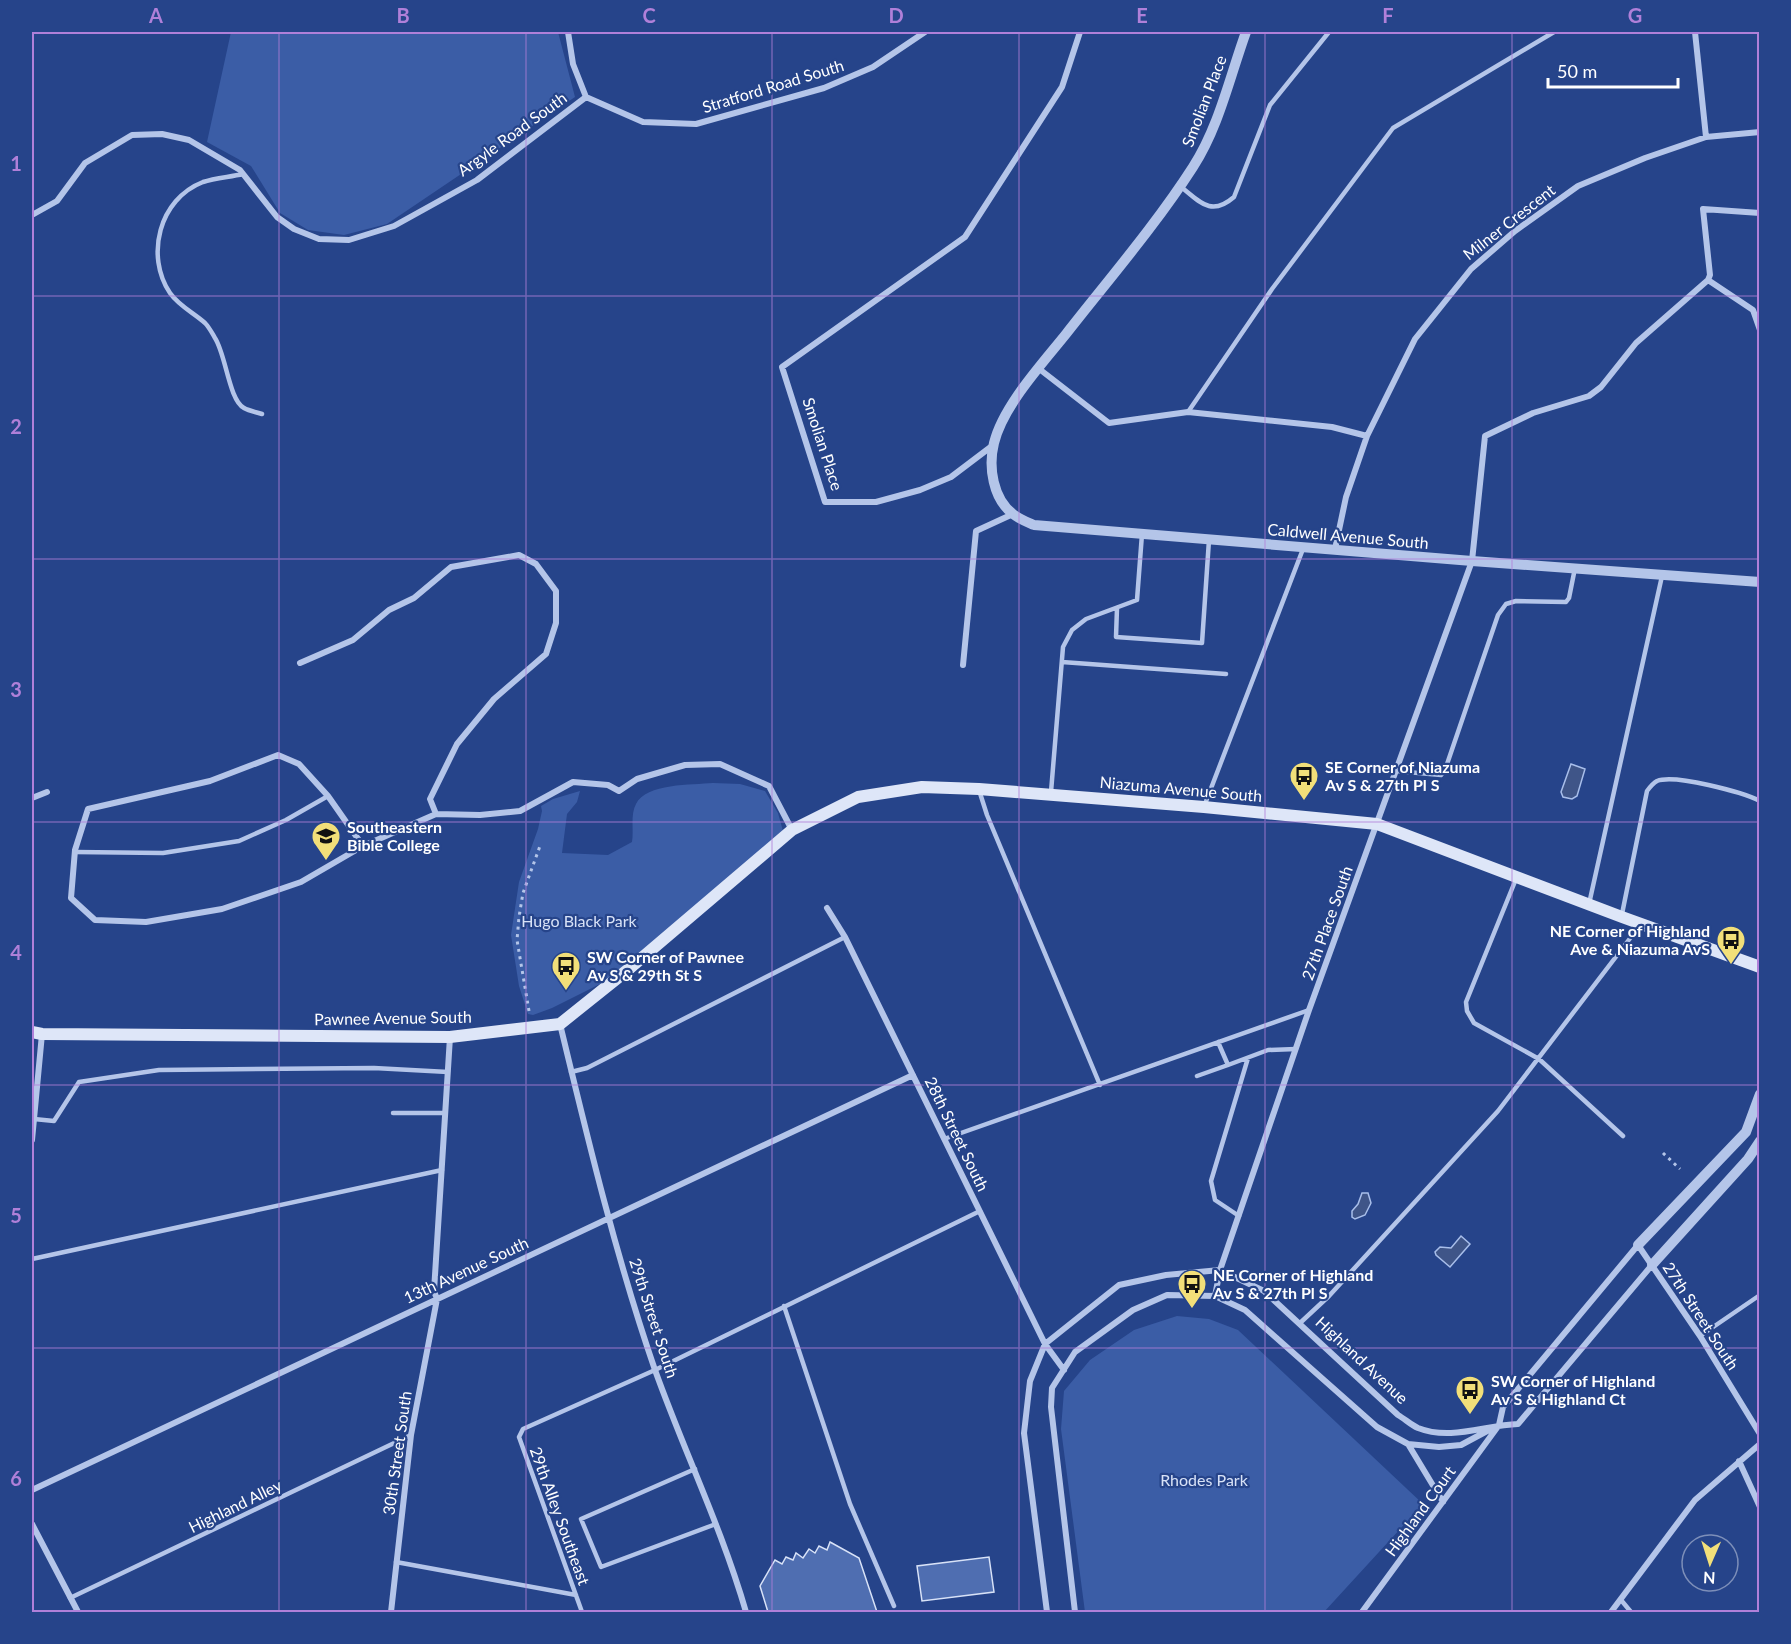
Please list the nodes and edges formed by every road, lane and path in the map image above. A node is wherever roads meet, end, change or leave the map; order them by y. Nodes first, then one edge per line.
1 (568, 32) edge
2 (925, 32) edge
3 (1080, 32) edge
4 (1246, 32) edge
5 (1329, 32) edge
6 (1554, 32) edge
7 (1695, 32) edge
8 (586, 97) junction
9 (1760, 132) edge
10 (1706, 137) junction
11 (243, 174) junction
12 (1180, 186) junction
13 (1760, 213) edge
14 (32, 215) edge
15 (1708, 280) junction
16 (1760, 330) edge
17 (1038, 369) junction
18 (1188, 412) junction
19 (261, 414) dead end
20 (1367, 436) junction
21 (993, 445) junction
22 (1012, 514) junction
23 (1142, 534) junction
24 (1209, 539) junction
25 (1303, 547) junction
26 (1335, 549) junction
27 (1472, 561) junction
28 (1575, 568) junction
29 (1663, 574) junction
30 (1760, 582) edge
31 (1117, 608) junction
32 (1062, 662) junction
33 (300, 663) dead end
34 (963, 665) dead end
35 (1226, 674) dead end
36 (1396, 771) junction
37 (979, 789) junction
38 (47, 792) dead end
39 (1050, 795) junction
40 (328, 796) junction
41 (32, 798) edge
42 (1760, 801) edge
43 (1204, 807) junction
44 (436, 814) junction
45 (1377, 824) junction
46 (792, 830) junction
47 (363, 846) junction
48 (540, 846) dead end
49 (75, 852) junction
50 (1517, 877) junction
51 (1589, 904) junction
52 (827, 908) dead end
53 (1622, 917) junction
54 (1641, 924) junction
55 (845, 937) junction
56 (1760, 967) edge
57 (1310, 1010) junction
58 (529, 1011) dead end
59 (560, 1024) junction
60 (37, 1033) edge
61 (450, 1037) junction
62 (1218, 1042) junction
63 (1296, 1049) junction
64 (1248, 1058) junction
65 (1539, 1059) junction
66 (1228, 1065) junction
67 (448, 1072) junction
68 (571, 1072) junction
69 (913, 1075) junction
70 (1197, 1076) dead end
71 (1100, 1085) junction
72 (1760, 1094) edge
73 (393, 1113) dead end
74 (446, 1113) junction
75 (34, 1119) junction
76 (1623, 1136) dead end
77 (944, 1139) junction
78 (32, 1140) edge
79 (1760, 1141) edge
80 (1663, 1153) dead end
81 (1680, 1169) dead end
82 (442, 1170) junction
83 (980, 1211) junction
84 (1239, 1216) junction
85 (608, 1218) junction
86 (1638, 1245) junction
87 (32, 1259) edge
88 (1652, 1265) junction
89 (1221, 1270) junction
90 (1760, 1295) edge
91 (1215, 1296) junction
92 (437, 1299) junction
93 (784, 1306) junction
94 (1300, 1323) junction
95 (1700, 1336) junction
96 (1045, 1344) junction
97 (655, 1370) junction
98 (1064, 1370) junction
99 (1499, 1425) junction
100 (1760, 1434) edge
101 (411, 1435) junction
102 (1408, 1444) junction
103 (1760, 1444) edge
104 (1739, 1461) junction
105 (695, 1469) junction
106 (32, 1490) edge
107 (1443, 1502) junction
108 (1760, 1507) edge
109 (32, 1524) edge
110 (716, 1524) junction
111 (396, 1562) junction
112 (576, 1595) junction
113 (70, 1598) junction
114 (1621, 1600) junction
115 (894, 1606) dead end
116 (78, 1612) edge
117 (391, 1612) edge
118 (582, 1612) edge
119 (746, 1612) edge
120 (1047, 1612) edge
121 (1075, 1612) edge
122 (1362, 1612) edge
123 (1611, 1612) edge
124 (1631, 1612) edge

1 - 8 street, Argyle Road South
2 - 8 street, Stratford Road South
3 - 21 street, Smolian Place
4 - 12 street, Smolian Place
5 - 12 lane
6 - 18 lane
7 - 10 street
8 - 11 street, Argyle Road South
9 - 10 street, Milner Crescent
10 - 20 street, Milner Crescent
11 - 14 street, Argyle Road South
11 - 19 lane
12 - 17 street, Smolian Place
13 - 15 street
15 - 16 street
15 - 27 street, 27th Place South
17 - 18 street
17 - 21 street, Smolian Place
18 - 20 street
20 - 26 street, Milner Crescent
21 - 22 street
22 - 23 street, Caldwell Avenue South
22 - 34 street
23 - 24 street, Caldwell Avenue South
23 - 31 lane
24 - 25 street, Caldwell Avenue South
24 - 31 lane
25 - 26 street, Caldwell Avenue South
25 - 43 lane
26 - 27 street, Caldwell Avenue South
27 - 28 street, Caldwell Avenue South
27 - 36 street, 27th Place South
28 - 29 street, Caldwell Avenue South
28 - 36 lane
29 - 30 street, Caldwell Avenue South
29 - 51 lane
31 - 32 lane
32 - 35 lane
32 - 39 lane
33 - 44 street
36 - 45 street, 27th Place South
37 - 39 main road, Niazuma Avenue South
37 - 46 main road, Niazuma Avenue South
37 - 71 lane
38 - 41 street
39 - 43 main road, Niazuma Avenue South
40 - 47 street
40 - 49 lane
40 - 49 street
42 - 53 lane
43 - 45 main road, Niazuma Avenue South
44 - 46 street
44 - 47 street
45 - 50 main road, Niazuma Avenue South
45 - 57 street, 27th Place South
46 - 59 main road
47 - 49 street
48 - 58 path
50 - 51 main road, Niazuma Avenue South
50 - 65 lane
51 - 53 main road, Niazuma Avenue South
52 - 55 street, 28th Street South
53 - 54 main road, Niazuma Avenue South
54 - 56 main road, Niazuma Avenue South
54 - 65 lane
55 - 68 lane
55 - 69 street, 28th Street South
57 - 62 lane
57 - 63 street, 27th Place South
59 - 61 main road, Pawnee Avenue South
59 - 68 street, 29th Street South
60 - 61 main road, Pawnee Avenue South
60 - 75 street
61 - 67 street, 30th Street South
62 - 66 lane
62 - 71 lane
63 - 64 lane
63 - 84 street, 27th Place South
64 - 66 lane
64 - 84 lane
65 - 76 lane
65 - 94 lane
66 - 70 lane
67 - 74 street, 30th Street South
67 - 75 lane
68 - 85 street, 29th Street South
69 - 77 street, 28th Street South
69 - 85 street, 13th Avenue South
71 - 77 lane
72 - 86 street
73 - 74 lane
74 - 82 street, 30th Street South
75 - 78 street
77 - 83 street, 28th Street South
79 - 88 street, Highland Avenue
80 - 81 path
82 - 87 lane
82 - 92 street, 30th Street South
83 - 93 lane, 29th Alley Southeast
83 - 96 street, 28th Street South
84 - 89 street, 27th Place South
85 - 92 street, 13th Avenue South
85 - 97 street, 29th Street South
86 - 88 street, 27th Street South
86 - 99 street
88 - 95 street, 27th Street South
88 - 99 street, Highland Avenue
89 - 91 street, 27th Place South
89 - 94 street, Highland Avenue
89 - 96 street
90 - 95 lane
91 - 98 street, Highland Avenue
91 - 102 street, Highland Avenue
92 - 101 street, 30th Street South
92 - 106 street, 13th Avenue South
93 - 97 lane, 29th Alley Southeast
93 - 115 lane
94 - 99 street, Highland Avenue
95 - 100 street, 27th Street South
96 - 98 street, 28th Street South
96 - 120 street
97 - 105 street, 29th Street South
97 - 112 lane, 29th Alley Southeast
98 - 121 street, Highland Avenue
99 - 102 street, Highland Avenue
99 - 107 street, Highland Court
101 - 111 street, 30th Street South
101 - 113 lane, Highland Alley
102 - 107 street
103 - 104 street
104 - 108 street
104 - 114 street
105 - 110 street, 29th Street South
105 - 110 lane
107 - 122 street, Highland Court
109 - 113 street
110 - 119 street, 29th Street South
111 - 112 lane
111 - 117 street, 30th Street South
112 - 118 lane, 29th Alley Southeast
113 - 116 street
114 - 123 street
114 - 124 lane

